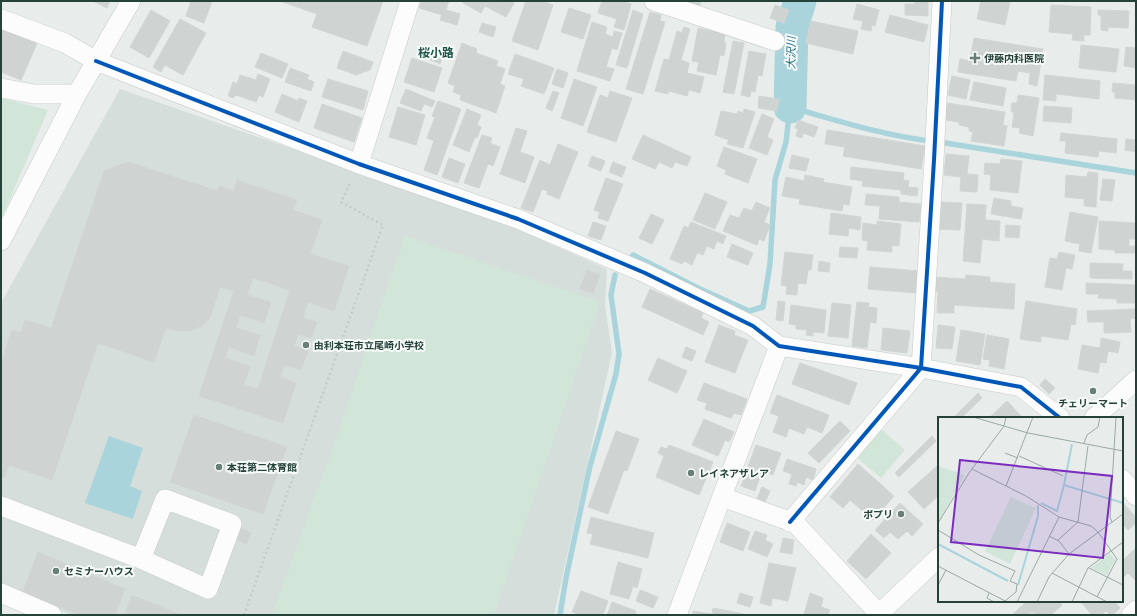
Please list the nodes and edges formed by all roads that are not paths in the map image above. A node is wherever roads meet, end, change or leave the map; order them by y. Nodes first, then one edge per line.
1 (131, 1) edge
2 (410, 1) edge
3 (654, 1) edge
4 (942, 1) edge
5 (1, 19) edge
6 (775, 41) dead end
7 (96, 61) junction
8 (1, 88) edge
9 (77, 94) junction
10 (360, 164) junction
11 (1, 241) edge
12 (779, 346) junction
13 (921, 368) junction
14 (1136, 380) edge
15 (1059, 417) edge
16 (1095, 417) edge
17 (1123, 480) edge
18 (1136, 496) edge
19 (722, 498) junction
20 (1, 506) edge
21 (790, 522) junction
22 (938, 557) edge
23 (141, 559) junction
24 (1, 593) edge
25 (1136, 610) edge
26 (878, 614) edge
27 (52, 615) edge
28 (677, 615) edge
29 (1130, 615) edge

1 - 7 street
2 - 10 street
3 - 6 street
4 - 13 street
5 - 7 street
7 - 9 street
7 - 10 street
8 - 9 street
9 - 11 street
10 - 12 street
12 - 13 street
12 - 19 street
13 - 15 street
13 - 21 street
14 - 16 street
17 - 18 street
19 - 21 street
19 - 28 street
20 - 23 street
21 - 26 street
22 - 26 street
23 - 23 street
24 - 27 street
25 - 29 street

